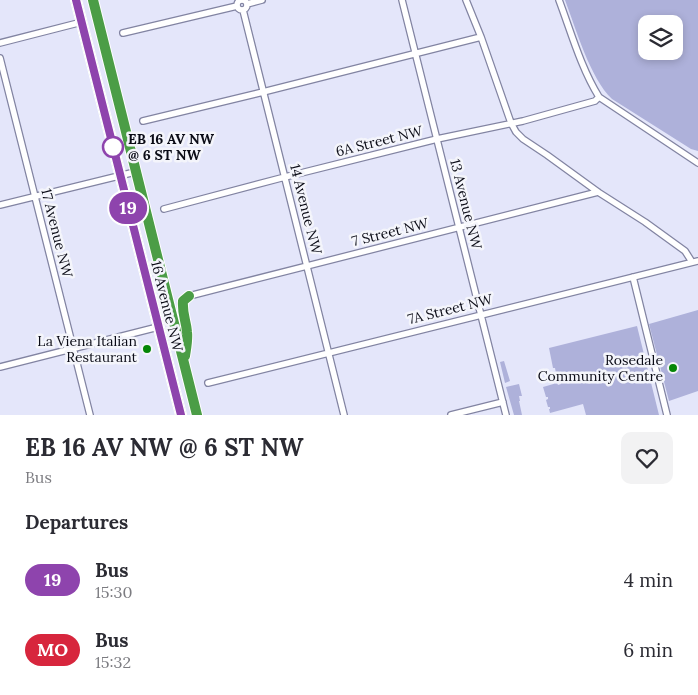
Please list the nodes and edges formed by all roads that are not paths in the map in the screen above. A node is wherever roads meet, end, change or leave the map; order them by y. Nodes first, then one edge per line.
1 (76, 0) edge
2 (93, 0) edge
3 (262, 0) edge
4 (402, 0) edge
5 (466, 0) edge
6 (560, 0) edge
7 (243, 3) edge
8 (82, 22) junction
9 (123, 33) dead end
10 (481, 36) junction
11 (0, 43) edge
12 (416, 54) junction
13 (0, 58) edge
14 (264, 92) junction
15 (599, 97) junction
16 (143, 121) dead end
17 (511, 123) junction
18 (437, 139) junction
19 (698, 163) edge
20 (135, 172) junction
21 (120, 176) junction
22 (286, 177) junction
23 (598, 192) junction
24 (35, 197) junction
25 (0, 205) edge
26 (164, 209) dead end
27 (459, 227) junction
28 (695, 261) edge
29 (308, 266) junction
30 (633, 277) junction
31 (189, 296) joint
32 (481, 315) junction
33 (158, 328) junction
34 (73, 349) junction
35 (328, 353) junction
36 (184, 362) junction
37 (0, 368) edge
38 (208, 383) dead end
39 (503, 402) junction
40 (90, 415) edge
41 (181, 415) edge
42 (197, 415) edge
43 (344, 415) edge
44 (451, 415) edge
45 (506, 415) edge
46 (667, 415) edge

1 - 8 highway, 16 Avenue NW
2 - 20 highway, 16 Avenue NW
3 - 7 street
4 - 12 street, 13 Avenue NW
5 - 10 street
6 - 15 street
7 - 9 street
7 - 14 street, 14 Avenue NW
8 - 11 street
8 - 21 highway, 16 Avenue NW
10 - 12 street
10 - 17 street
12 - 14 street
12 - 18 street, 13 Avenue NW
13 - 24 street, 17 Avenue NW
14 - 16 street
14 - 22 street, 14 Avenue NW
15 - 17 street, 6A Street NW
15 - 19 street
17 - 18 street, 6A Street NW
17 - 23 street
18 - 22 street, 6A Street NW
18 - 27 street, 13 Avenue NW
20 - 21 street
20 - 36 highway, 16 Avenue NW
21 - 24 street
21 - 33 highway, 16 Avenue NW
22 - 26 street, 6A Street NW
22 - 29 street, 14 Avenue NW
23 - 27 street, 7 Street NW
23 - 28 street
24 - 25 street
24 - 34 street, 17 Avenue NW
27 - 29 street, 7 Street NW
27 - 32 street, 13 Avenue NW
28 - 30 street, 7A Street NW
29 - 31 street, 7 Street NW
29 - 35 street, 14 Avenue NW
30 - 32 street, 7A Street NW
30 - 46 street
31 - 36 highway
32 - 35 street, 7A Street NW
32 - 39 street, 13 Avenue NW
33 - 34 street
33 - 41 highway, 16 Avenue NW
34 - 37 street
34 - 40 street, 17 Avenue NW
35 - 38 street, 7A Street NW
35 - 43 street, 14 Avenue NW
36 - 42 highway, 16 Avenue NW
39 - 44 street
39 - 45 street, 13 Avenue NW

